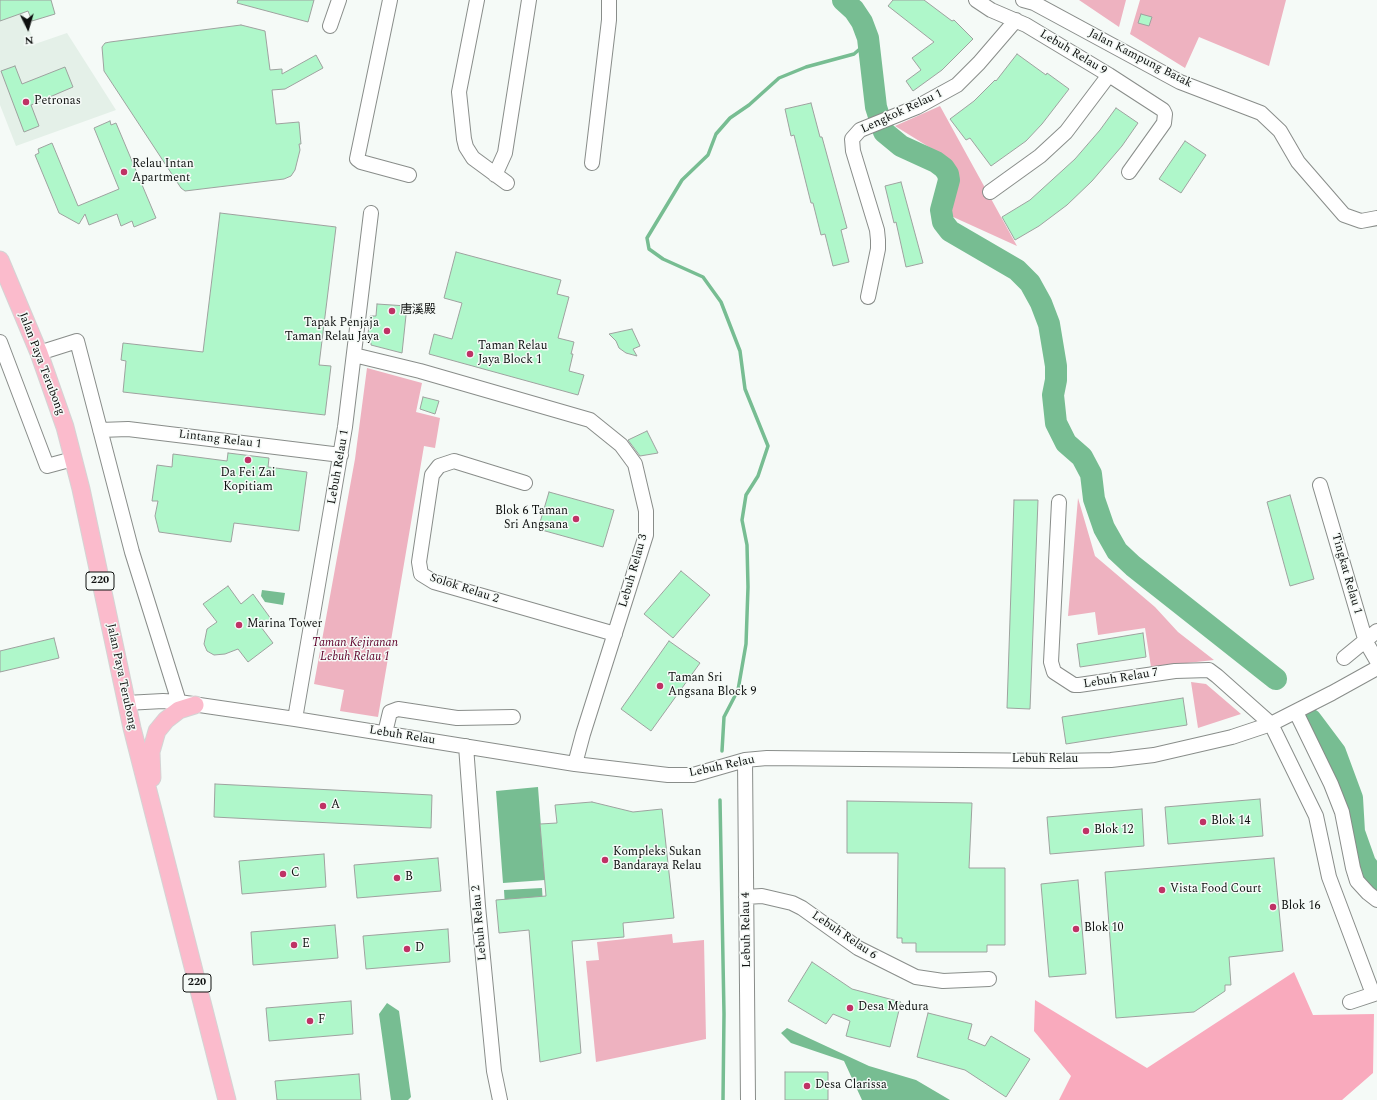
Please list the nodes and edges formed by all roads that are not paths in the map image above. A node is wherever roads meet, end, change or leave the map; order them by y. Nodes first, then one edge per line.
1 (339, 0) edge
2 (390, 0) edge
3 (477, 0) edge
4 (529, 0) edge
5 (609, 0) edge
6 (976, 0) edge
7 (1023, 0) edge
8 (1016, 20) junction
9 (330, 26) dead end
10 (1109, 75) junction
11 (592, 163) dead end
12 (1129, 172) dead end
13 (409, 175) dead end
14 (495, 175) junction
15 (507, 183) dead end
16 (990, 192) dead end
17 (371, 213) dead end
18 (1377, 218) edge
19 (0, 260) edge
20 (868, 297) dead end
21 (0, 342) edge
22 (39, 353) junction
23 (354, 356) junction
24 (100, 430) junction
25 (341, 455) junction
26 (73, 459) junction
27 (525, 483) dead end
28 (1320, 485) dead end
29 (1060, 502) dead end
30 (1377, 631) edge
31 (615, 634) junction
32 (1366, 642) junction
33 (1344, 658) dead end
34 (1377, 661) edge
35 (1377, 668) edge
36 (179, 702) junction
37 (126, 703) junction
38 (196, 705) junction
39 (1296, 712) junction
40 (513, 717) dead end
41 (295, 719) junction
42 (1271, 724) junction
43 (385, 733) junction
44 (466, 746) junction
45 (745, 760) junction
46 (575, 764) junction
47 (152, 808) junction
48 (746, 897) junction
49 (1377, 900) edge
50 (989, 979) dead end
51 (1375, 994) edge
52 (1350, 1002) dead end
53 (227, 1100) edge
54 (500, 1100) edge
55 (748, 1100) edge

1 - 9 street
2 - 13 street
3 - 14 street
4 - 14 street
5 - 11 street
6 - 8 street, Lebuh Relau 9
7 - 18 street, Jalan Kampung Batak
8 - 10 street, Lebuh Relau 9
8 - 20 street, Lengkok Relau 1
10 - 12 street, Lebuh Relau 9
10 - 16 street
14 - 15 street
17 - 23 street, Lebuh Relau 1
19 - 22 main road, Jalan Paya Terubong / 220
21 - 26 street
22 - 24 street
22 - 26 main road, Jalan Paya Terubong / 220
23 - 25 street, Lebuh Relau 1
23 - 31 street, Lebuh Relau 3
24 - 25 street, Lintang Relau 1
24 - 36 street
25 - 41 street, Lebuh Relau 1
26 - 37 main road, Jalan Paya Terubong / 220
27 - 31 street, Solok Relau 2
28 - 32 street, Tingkat Relau 1
29 - 42 street, Lebuh Relau 7
30 - 32 street
31 - 46 street, Lebuh Relau 3
32 - 33 street
32 - 34 street, Tingkat Relau 1
35 - 39 street, Lebuh Relau
36 - 37 street, Lebuh Relau
36 - 38 street, Lebuh Relau
37 - 47 main road, Jalan Paya Terubong / 220
38 - 41 street, Lebuh Relau
38 - 47 main road
39 - 42 street, Lebuh Relau
39 - 49 street
40 - 43 street
41 - 43 street, Lebuh Relau
42 - 45 street, Lebuh Relau
42 - 51 street
43 - 44 street, Lebuh Relau
44 - 46 street, Lebuh Relau
44 - 54 street, Lebuh Relau 2
45 - 46 street, Lebuh Relau
45 - 48 street, Lebuh Relau 4
47 - 53 main road, Jalan Paya Terubong / 220
48 - 50 street, Lebuh Relau 6
48 - 55 street, Lebuh Relau 4
51 - 52 street

